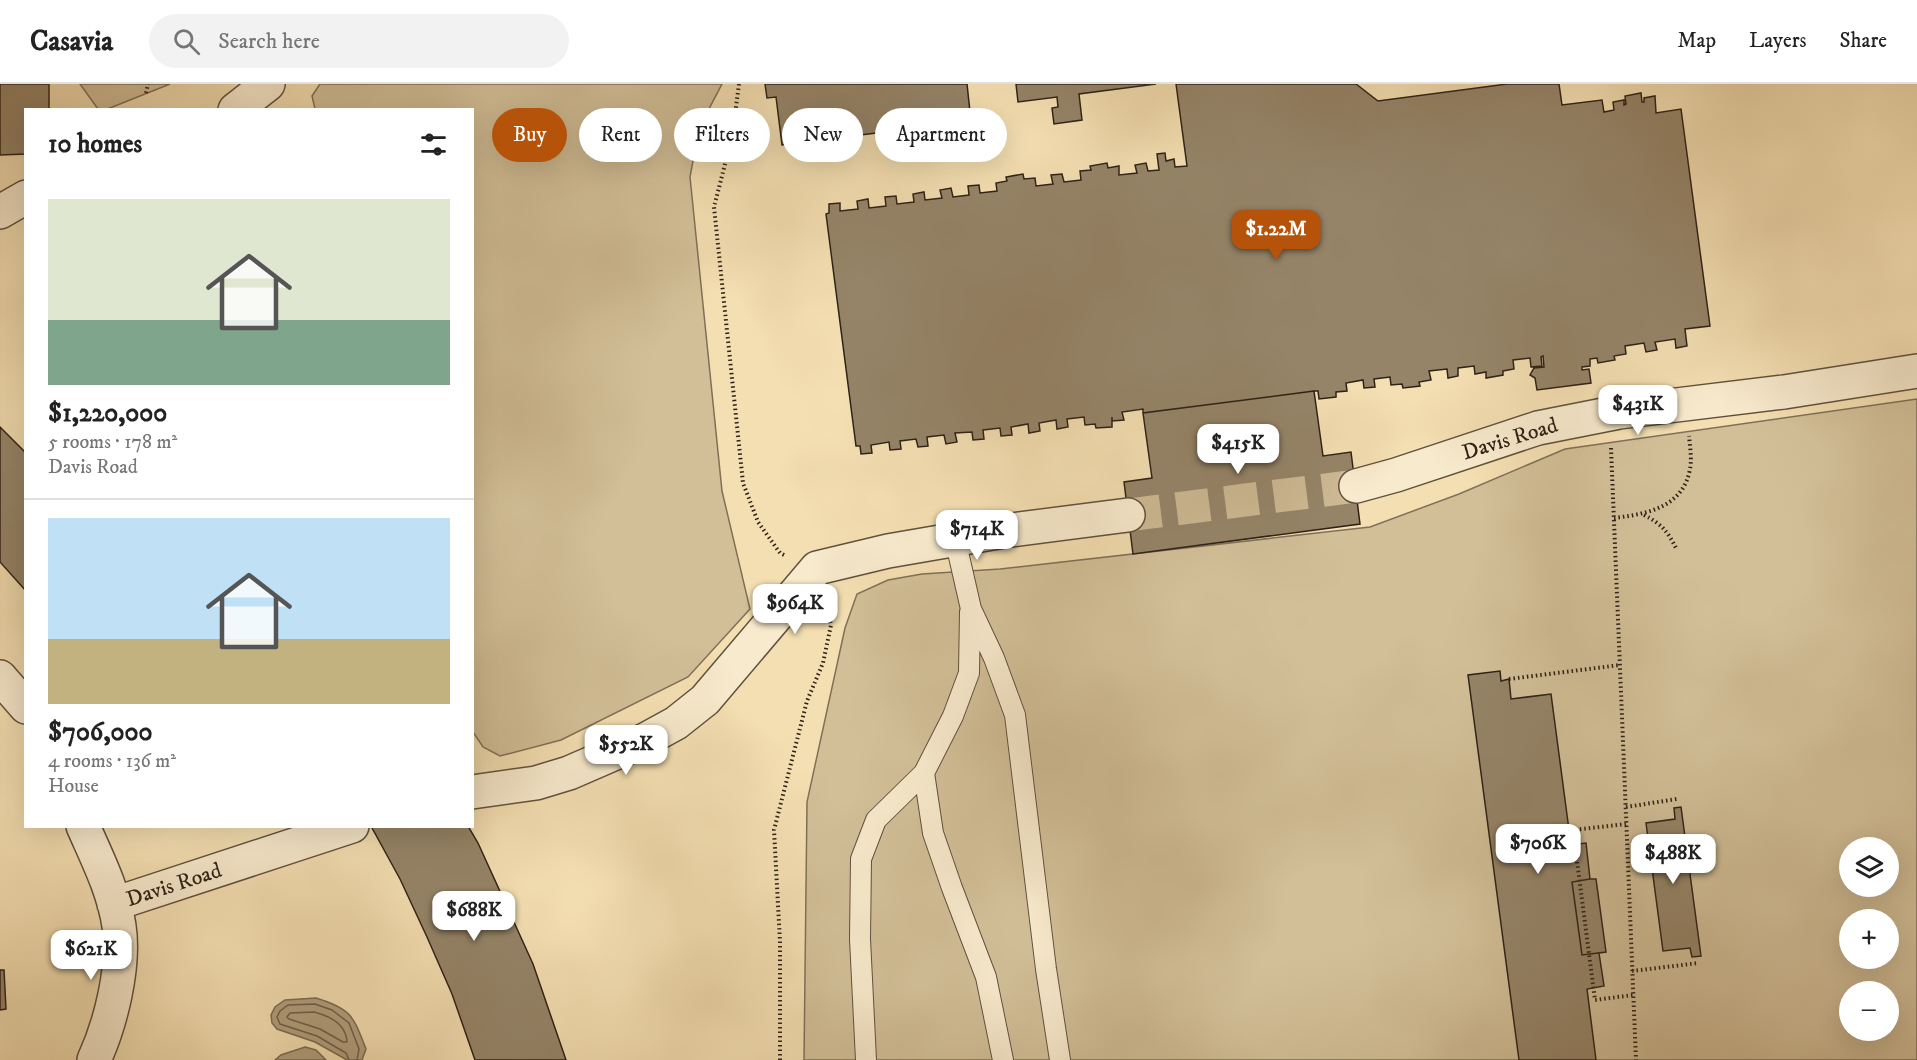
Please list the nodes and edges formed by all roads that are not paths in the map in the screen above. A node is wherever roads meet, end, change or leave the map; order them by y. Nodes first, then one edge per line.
1 (268, 84) edge
2 (238, 108) edge
3 (24, 198) edge
4 (0, 212) edge
5 (1917, 371) edge
6 (1356, 486) tunnel mouth
7 (1128, 515) tunnel mouth
8 (955, 539) junction
9 (970, 609) junction
10 (0, 676) edge
11 (24, 706) edge
12 (924, 773) junction
13 (476, 785) edge
14 (84, 828) edge
15 (346, 828) edge
16 (114, 904) junction
17 (94, 1060) edge
18 (866, 1060) edge
19 (1003, 1060) edge
20 (1060, 1060) edge

1 - 2 street
3 - 4 street
5 - 6 street, Davis Road
7 - 8 street
8 - 9 lane
8 - 13 street
9 - 12 lane
9 - 20 lane
10 - 11 street
12 - 18 lane
12 - 19 lane
14 - 16 street
15 - 16 street, Davis Road
16 - 17 street, Davis Road

